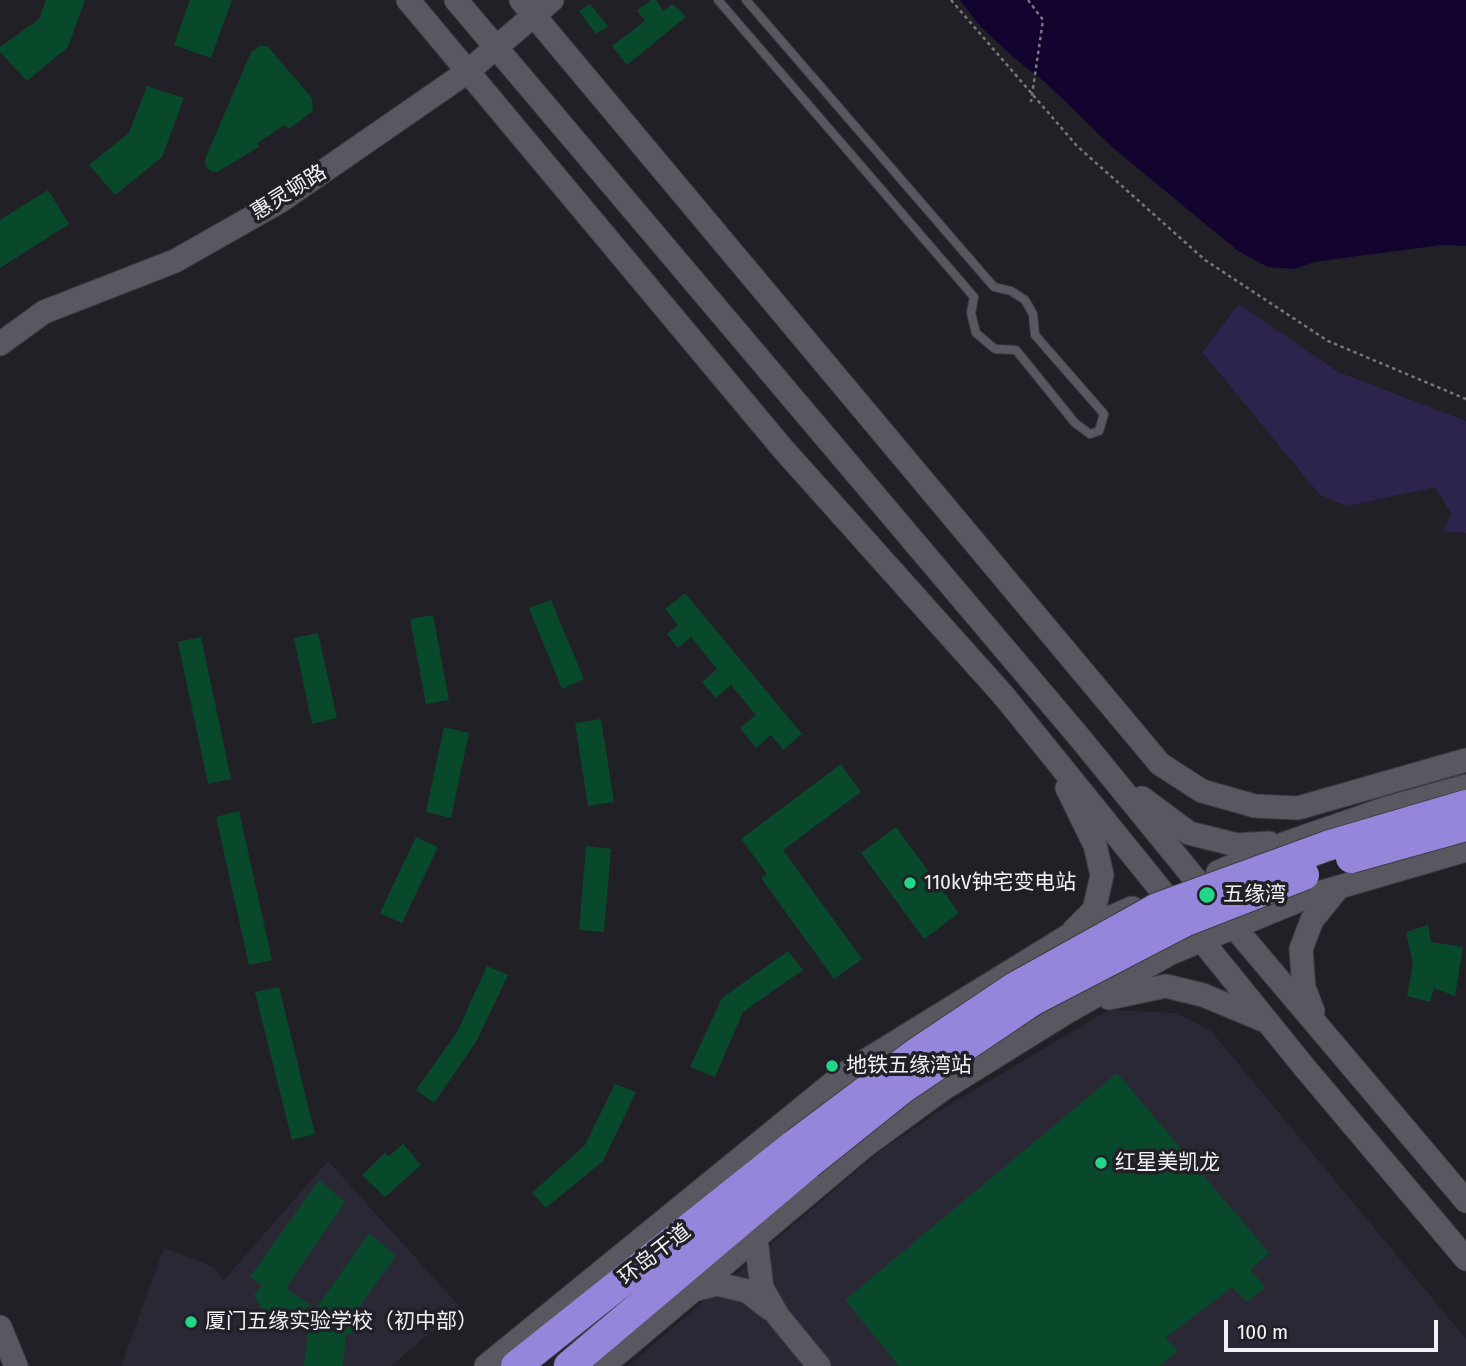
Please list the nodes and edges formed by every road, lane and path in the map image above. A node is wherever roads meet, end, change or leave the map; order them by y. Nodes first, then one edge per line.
1 (408, 0) edge
2 (456, 0) edge
3 (552, 0) edge
4 (718, 0) edge
5 (746, 0) edge
6 (951, 0) edge
7 (1028, 0) edge
8 (528, 8) edge
9 (496, 48) junction
10 (467, 72) junction
11 (1032, 95) junction
12 (1031, 102) dead end
13 (0, 344) edge
14 (1466, 399) edge
15 (1080, 738) junction
16 (1049, 750) junction
17 (1466, 760) edge
18 (1466, 786) edge
19 (1466, 804) edge
20 (1466, 826) edge
21 (1286, 842) junction
22 (1466, 850) edge
23 (1196, 881) junction
24 (1338, 888) junction
25 (1163, 895) junction
26 (1235, 928) junction
27 (1068, 936) junction
28 (1203, 942) junction
29 (1067, 1013) junction
30 (1268, 1022) junction
31 (1321, 1030) junction
32 (801, 1154) junction
33 (1466, 1201) edge
34 (755, 1239) junction
35 (1466, 1259) edge
36 (695, 1290) junction
37 (778, 1315) junction
38 (0, 1327) edge
39 (16, 1366) edge
40 (486, 1366) edge
41 (516, 1366) edge
42 (569, 1366) edge
43 (603, 1366) edge
44 (819, 1366) edge

1 - 10 main road
2 - 9 main road
3 - 8 main road, 惠灵顿路
4 - 5 lane
6 - 11 path
7 - 11 path
8 - 9 main road, 惠灵顿路
8 - 17 main road
9 - 10 main road, 惠灵顿路
9 - 15 main road
10 - 13 main road, 惠灵顿路
10 - 16 main road
11 - 12 path
11 - 14 path
15 - 21 main road
15 - 23 main road
16 - 25 main road
16 - 27 main road
18 - 21 main road
19 - 32 highway, bridge
20 - 32 highway, bridge
21 - 23 main road
22 - 24 main road
23 - 25 main road
23 - 26 main road
24 - 26 main road
24 - 31 main road
25 - 27 main road
25 - 28 main road
26 - 28 main road
26 - 31 main road
27 - 40 main road
28 - 29 main road
28 - 30 main road
29 - 30 main road
29 - 34 main road
30 - 35 main road
31 - 33 main road
32 - 41 highway, 环岛干道
32 - 42 highway, 环岛干道
34 - 36 main road
34 - 37 main road
36 - 37 main road
36 - 43 main road
37 - 44 main road
38 - 39 main road

